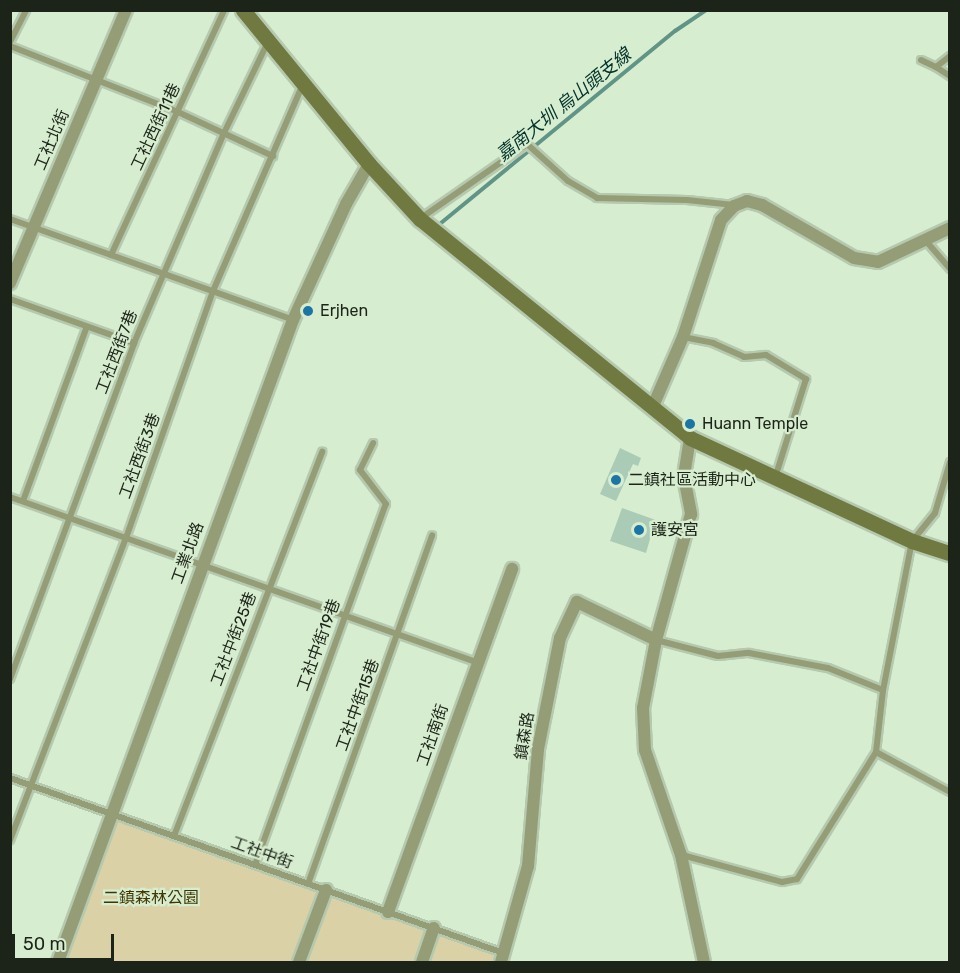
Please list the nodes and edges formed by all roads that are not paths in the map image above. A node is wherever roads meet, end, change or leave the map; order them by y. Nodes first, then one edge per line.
1 (26, 10) edge
2 (126, 10) edge
3 (224, 10) edge
4 (243, 10) edge
5 (268, 42) junction
6 (10, 44) edge
7 (950, 56) edge
8 (921, 60) dead end
9 (936, 67) junction
10 (950, 76) edge
11 (95, 81) junction
12 (303, 85) junction
13 (178, 112) junction
14 (223, 135) junction
15 (273, 156) junction
16 (369, 164) junction
17 (734, 206) junction
18 (10, 219) edge
19 (420, 219) junction
20 (33, 227) junction
21 (950, 228) edge
22 (927, 241) junction
23 (111, 255) junction
24 (950, 269) edge
25 (163, 274) junction
26 (10, 283) edge
27 (213, 291) junction
28 (10, 298) edge
29 (293, 320) junction
30 (86, 329) junction
31 (683, 337) junction
32 (134, 343) junction
33 (653, 406) junction
34 (690, 438) junction
35 (373, 442) dead end
36 (322, 452) dead end
37 (950, 462) edge
38 (776, 475) junction
39 (10, 497) edge
40 (23, 501) junction
41 (71, 518) junction
42 (432, 535) dead end
43 (126, 538) junction
44 (912, 541) junction
45 (950, 553) edge
46 (201, 565) junction
47 (512, 569) dead end
48 (268, 588) junction
49 (344, 615) junction
50 (398, 634) junction
51 (656, 640) junction
52 (476, 662) junction
53 (10, 679) edge
54 (883, 690) junction
55 (876, 752) junction
56 (10, 778) edge
57 (30, 785) junction
58 (950, 792) edge
59 (110, 813) junction
60 (174, 836) junction
61 (10, 840) edge
62 (681, 855) junction
63 (255, 865) junction
64 (308, 884) junction
65 (326, 890) junction
66 (388, 912) junction
67 (434, 928) junction
68 (502, 958) edge
69 (58, 963) edge
70 (299, 963) edge
71 (422, 963) edge
72 (704, 963) edge

1 - 6 lane
2 - 11 street, 工社北街
3 - 13 lane, 工社西街11巷
4 - 5 street
5 - 12 street
5 - 14 lane, 工社西街7巷
6 - 11 lane
7 - 9 lane
8 - 9 lane
9 - 10 lane
11 - 13 lane
11 - 20 street, 工社北街
12 - 15 lane, 工社西街3巷
12 - 16 street
13 - 14 lane
13 - 23 lane, 工社西街11巷
14 - 15 lane
14 - 25 lane, 工社西街7巷
15 - 27 lane, 工社西街3巷
16 - 19 street
16 - 29 street, 工業北路
17 - 19 lane
17 - 22 street
17 - 31 street
18 - 20 lane
19 - 33 street
20 - 23 lane
20 - 26 street, 工社北街
21 - 22 street
22 - 24 lane
23 - 25 lane
25 - 27 lane
25 - 32 lane, 工社西街7巷
27 - 29 lane
27 - 43 lane, 工社西街3巷
28 - 30 lane
29 - 46 street, 工業北路
30 - 32 lane
30 - 40 lane
31 - 33 street
31 - 38 lane
32 - 41 lane, 工社西街7巷
33 - 34 street
34 - 38 street
34 - 51 street
35 - 49 lane, 工社中街19巷
36 - 48 lane, 工社中街25巷
37 - 44 lane
38 - 44 street
39 - 40 lane
40 - 41 lane
41 - 43 lane
41 - 53 lane, 工社西街7巷
42 - 50 lane, 工社中街15巷
43 - 46 lane
43 - 57 lane, 工社西街3巷
44 - 45 street
44 - 54 lane
46 - 48 lane
46 - 59 street, 工業北路
47 - 52 street, 工社南街
48 - 49 lane
48 - 60 lane, 工社中街25巷
49 - 50 lane
49 - 63 lane, 工社中街19巷
50 - 52 lane
50 - 64 lane, 工社中街15巷
51 - 54 lane
51 - 62 street
51 - 68 street, 鎮森路
52 - 66 street, 工社南街
54 - 55 lane
55 - 58 lane
55 - 62 lane
56 - 57 lane, 工社中街
57 - 59 lane, 工社中街
57 - 61 lane, 工社西街3巷
59 - 60 lane, 工社中街
59 - 69 street, 工業北路
60 - 63 lane, 工社中街
62 - 72 street
63 - 64 lane, 工社中街
64 - 65 lane, 工社中街
65 - 66 lane, 工社中街
65 - 70 street
66 - 67 lane, 工社中街
67 - 68 lane, 工社中街
67 - 71 street

